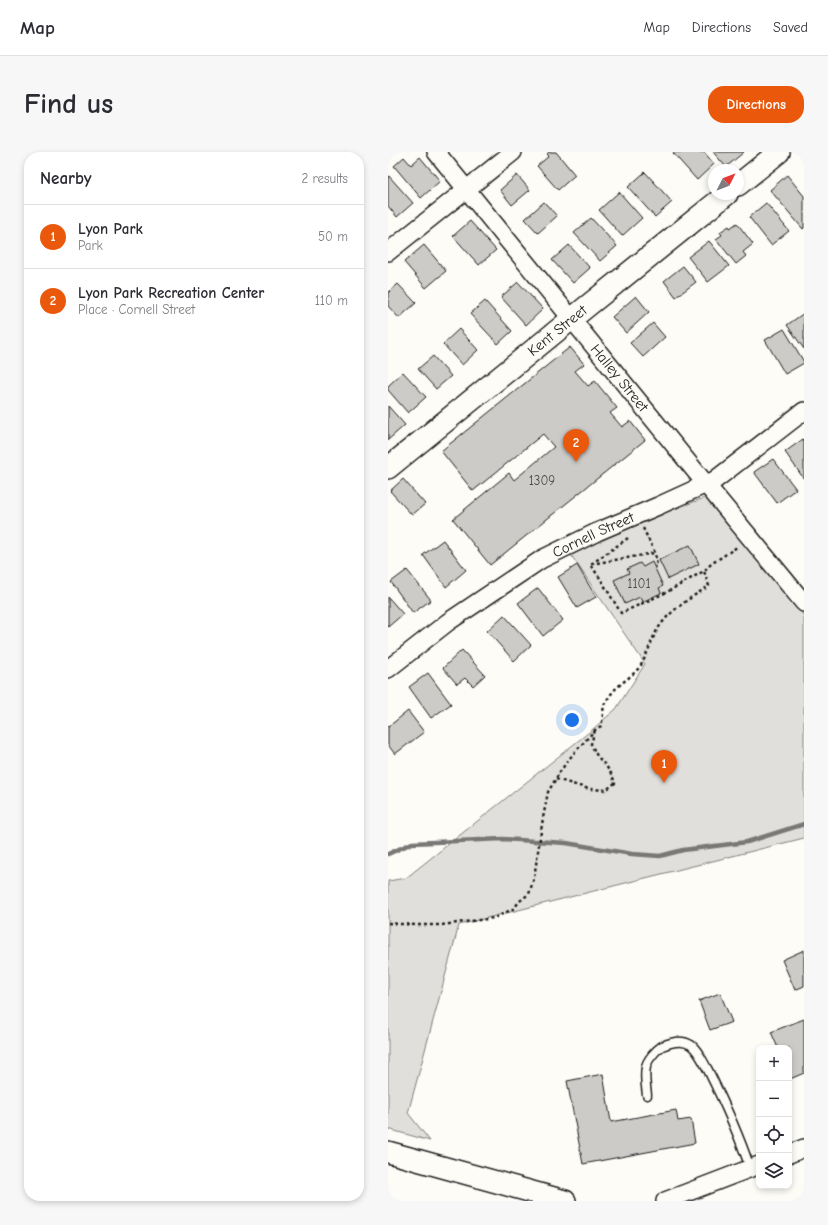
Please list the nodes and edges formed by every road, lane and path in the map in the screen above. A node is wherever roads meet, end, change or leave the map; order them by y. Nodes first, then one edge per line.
1 (436, 152) edge
2 (513, 152) edge
3 (779, 152) edge
4 (744, 180) edge
5 (467, 189) junction
6 (719, 200) edge
7 (388, 252) edge
8 (572, 319) junction
9 (804, 411) edge
10 (388, 468) edge
11 (706, 484) junction
12 (636, 531) dead end
13 (631, 535) dead end
14 (738, 546) dead end
15 (655, 553) junction
16 (590, 564) junction
17 (655, 567) dead end
18 (704, 571) junction
19 (804, 604) edge
20 (388, 669) edge
21 (595, 730) junction
22 (556, 779) junction
23 (388, 923) edge
24 (646, 1095) dead end
25 (804, 1148) edge
26 (388, 1152) edge
27 (792, 1153) edge
28 (755, 1167) edge
29 (565, 1201) edge
30 (665, 1201) edge

1 - 5 street, Halley Street
2 - 5 street
3 - 4 street
5 - 7 street
5 - 8 street, Halley Street
6 - 8 street, Kent Street
8 - 10 street, Kent Street
8 - 11 street, Halley Street
9 - 11 street, Cornell Street
11 - 19 street, Halley Street
11 - 20 street, Cornell Street
12 - 15 path
13 - 16 path
14 - 18 path
15 - 16 path
15 - 17 path
16 - 18 path
18 - 21 path
21 - 22 path
21 - 22 path
22 - 23 path
24 - 28 lane
25 - 27 street
26 - 29 street
28 - 30 street

